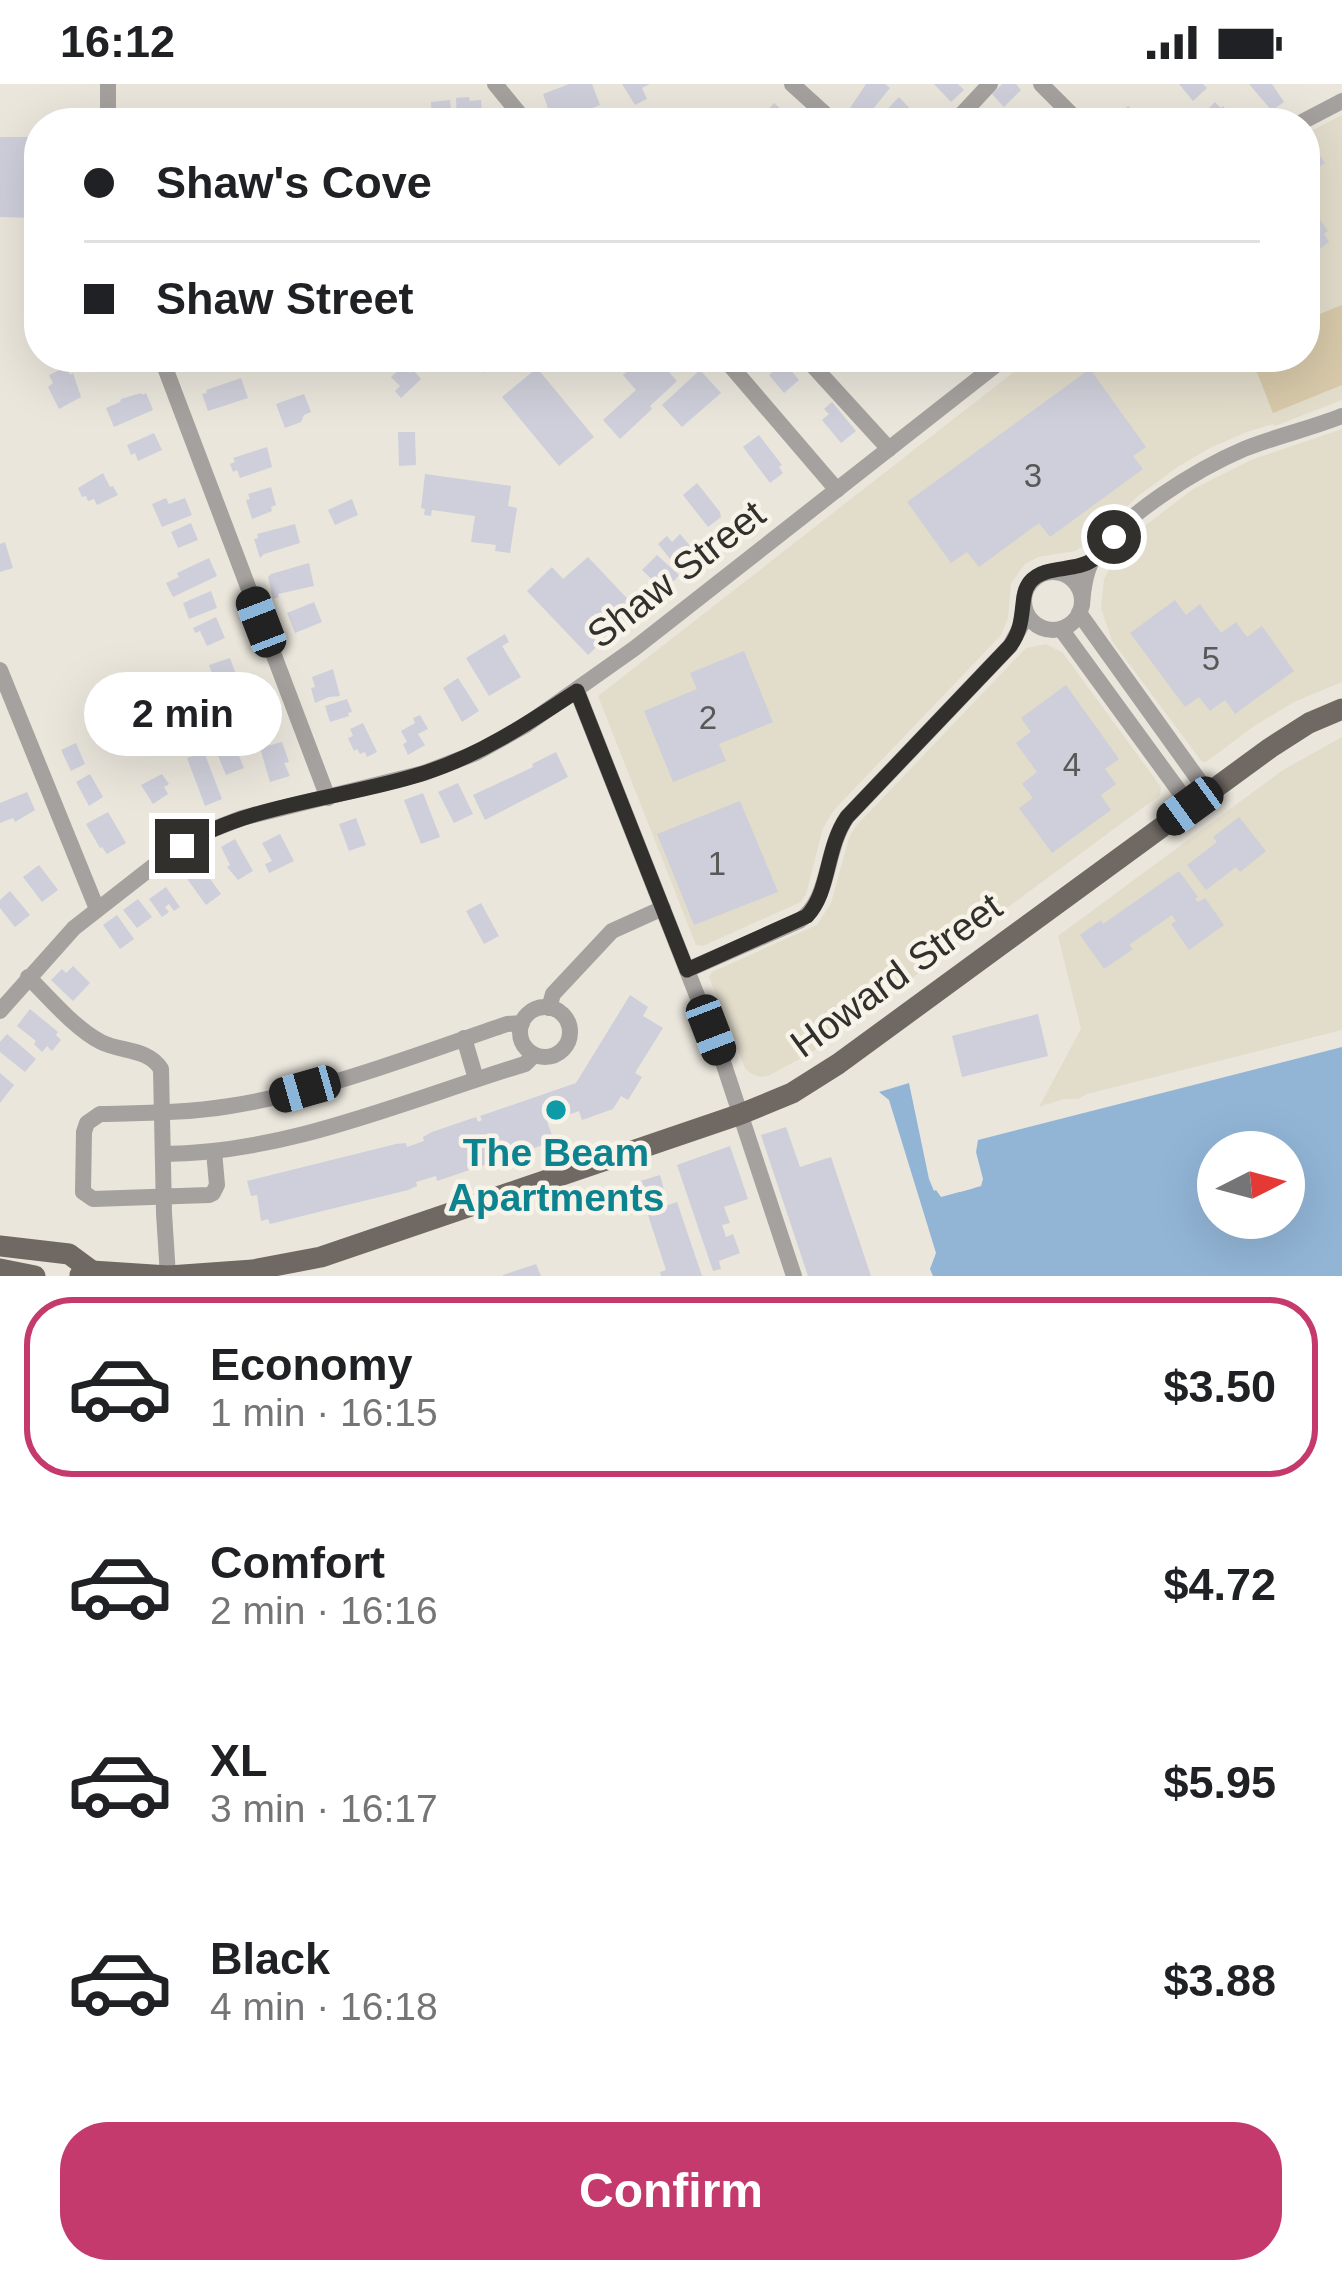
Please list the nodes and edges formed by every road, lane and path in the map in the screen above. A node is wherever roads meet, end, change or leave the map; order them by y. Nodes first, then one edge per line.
1 (495, 84) edge
2 (792, 84) edge
3 (990, 84) edge
4 (1041, 84) edge
5 (515, 108) edge
6 (818, 108) edge
7 (968, 108) edge
8 (1065, 108) edge
9 (166, 372) edge
10 (736, 372) edge
11 (820, 372) edge
12 (987, 372) edge
13 (1342, 416) edge
14 (889, 449) junction
15 (837, 490) junction
16 (1093, 560) junction
17 (1053, 571) junction
18 (1024, 605) junction
19 (1081, 609) junction
20 (1053, 629) junction
21 (1010, 646) junction
22 (0, 670) edge
23 (577, 691) junction
24 (1342, 709) edge
25 (328, 798) junction
26 (1199, 800) junction
27 (663, 908) junction
28 (97, 909) junction
29 (687, 970) junction
30 (28, 977) junction
31 (549, 1008) junction
32 (0, 1011) edge
33 (522, 1023) junction
34 (464, 1039) junction
35 (534, 1055) junction
36 (476, 1079) junction
37 (163, 1112) junction
38 (741, 1114) junction
39 (214, 1151) junction
40 (164, 1154) junction
41 (164, 1197) junction
42 (0, 1246) edge
43 (0, 1269) edge
44 (84, 1273) edge
45 (35, 1276) edge
46 (168, 1276) edge
47 (794, 1276) edge

1 - 5 street
2 - 6 street
3 - 7 street
4 - 8 street
9 - 25 street
10 - 15 street
11 - 14 street
12 - 14 street, Shaw Street
13 - 16 street
14 - 15 street, Shaw Street
15 - 23 street, Shaw Street
16 - 17 street
16 - 19 street
17 - 18 street
17 - 19 street
18 - 20 street
18 - 21 street
19 - 20 street
19 - 26 street
20 - 21 street
20 - 26 street
21 - 29 street
22 - 28 street
23 - 25 street, Shaw Street
23 - 27 street
24 - 26 main road, Howard Street
25 - 28 street, Shaw Street
26 - 38 main road, Howard Street
27 - 29 street
27 - 31 street
28 - 30 street, Shaw Street
29 - 38 street
30 - 32 street, Shaw Street
30 - 37 street
31 - 33 street
31 - 35 street
33 - 34 street
33 - 35 street
34 - 36 street
34 - 37 street
35 - 36 street
36 - 39 street
37 - 40 street
37 - 41 street
38 - 46 main road, Howard Street
38 - 47 street
39 - 40 street
39 - 41 street
40 - 41 street
41 - 46 street
42 - 44 main road, Howard Street
43 - 45 main road
44 - 46 main road, Howard Street

